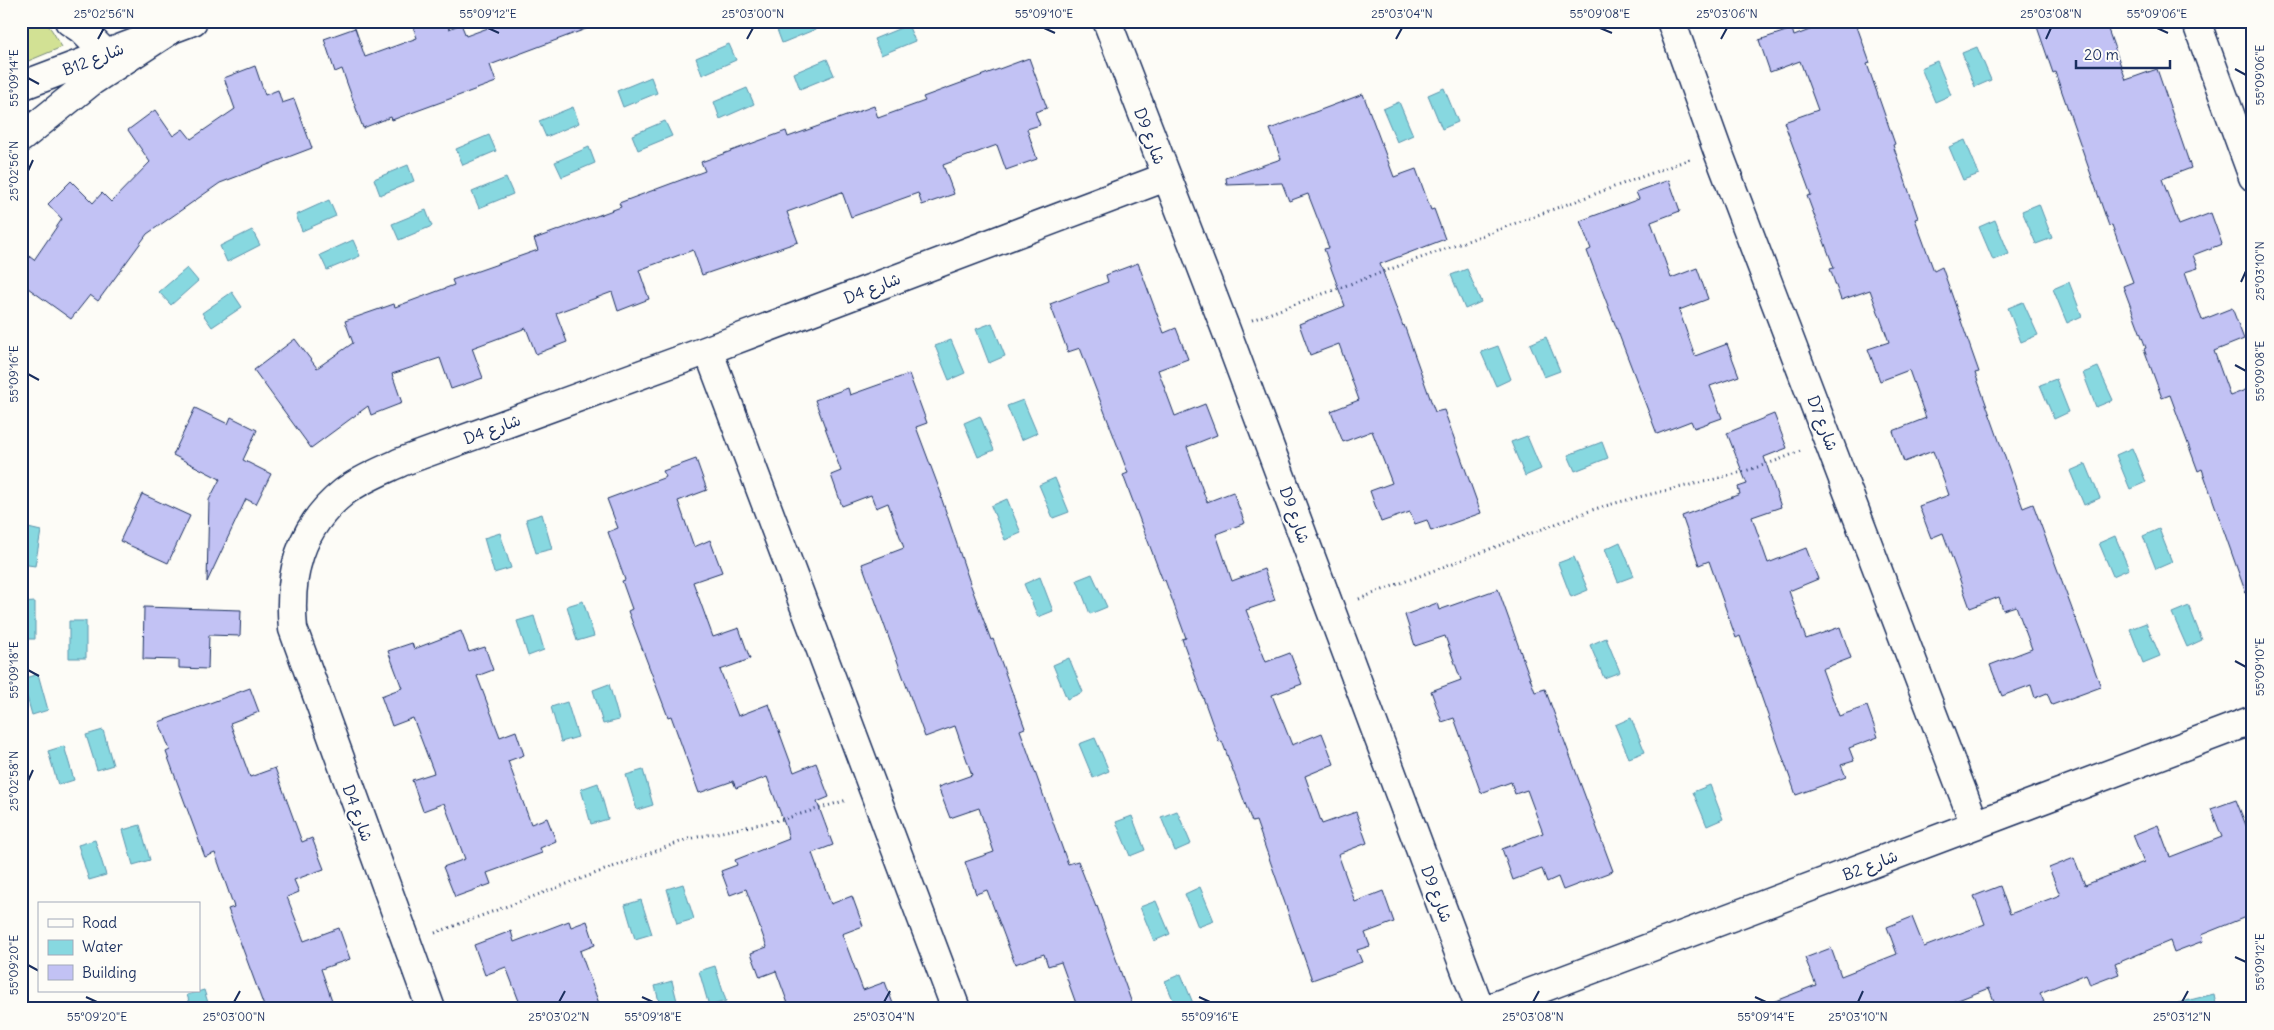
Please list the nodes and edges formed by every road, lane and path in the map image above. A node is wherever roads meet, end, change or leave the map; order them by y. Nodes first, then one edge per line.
1 (69, 21) edge
2 (1107, 21) edge
3 (1671, 21) edge
4 (2196, 21) edge
5 (182, 25) edge
6 (106, 54) junction
7 (21, 86) edge
8 (21, 138) edge
9 (1717, 149) junction
10 (1166, 177) junction
11 (2253, 177) edge
12 (1226, 330) junction
13 (708, 350) junction
14 (1828, 438) junction
15 (1330, 610) junction
16 (2253, 720) edge
17 (874, 790) junction
18 (1976, 825) junction
19 (406, 944) junction
20 (431, 1009) edge
21 (956, 1009) edge
22 (1480, 1009) edge
23 (1487, 1009) edge

1 - 6 street
2 - 10 street, D9 شارع
3 - 9 street, D7 شارع
4 - 11 street
5 - 6 street, B12 شارع
5 - 8 street
6 - 7 street, B12 شارع
9 - 12 path
9 - 14 street, D7 شارع
10 - 12 street, D9 شارع
10 - 13 street, D4 شارع
12 - 15 street, D9 شارع
13 - 17 street
13 - 19 street, D4 شارع
14 - 15 path
14 - 18 street, D7 شارع
15 - 22 street, D9 شارع
16 - 18 street, B2 شارع
17 - 19 path
17 - 21 street
18 - 23 street, B2 شارع
19 - 20 street, D4 شارع

